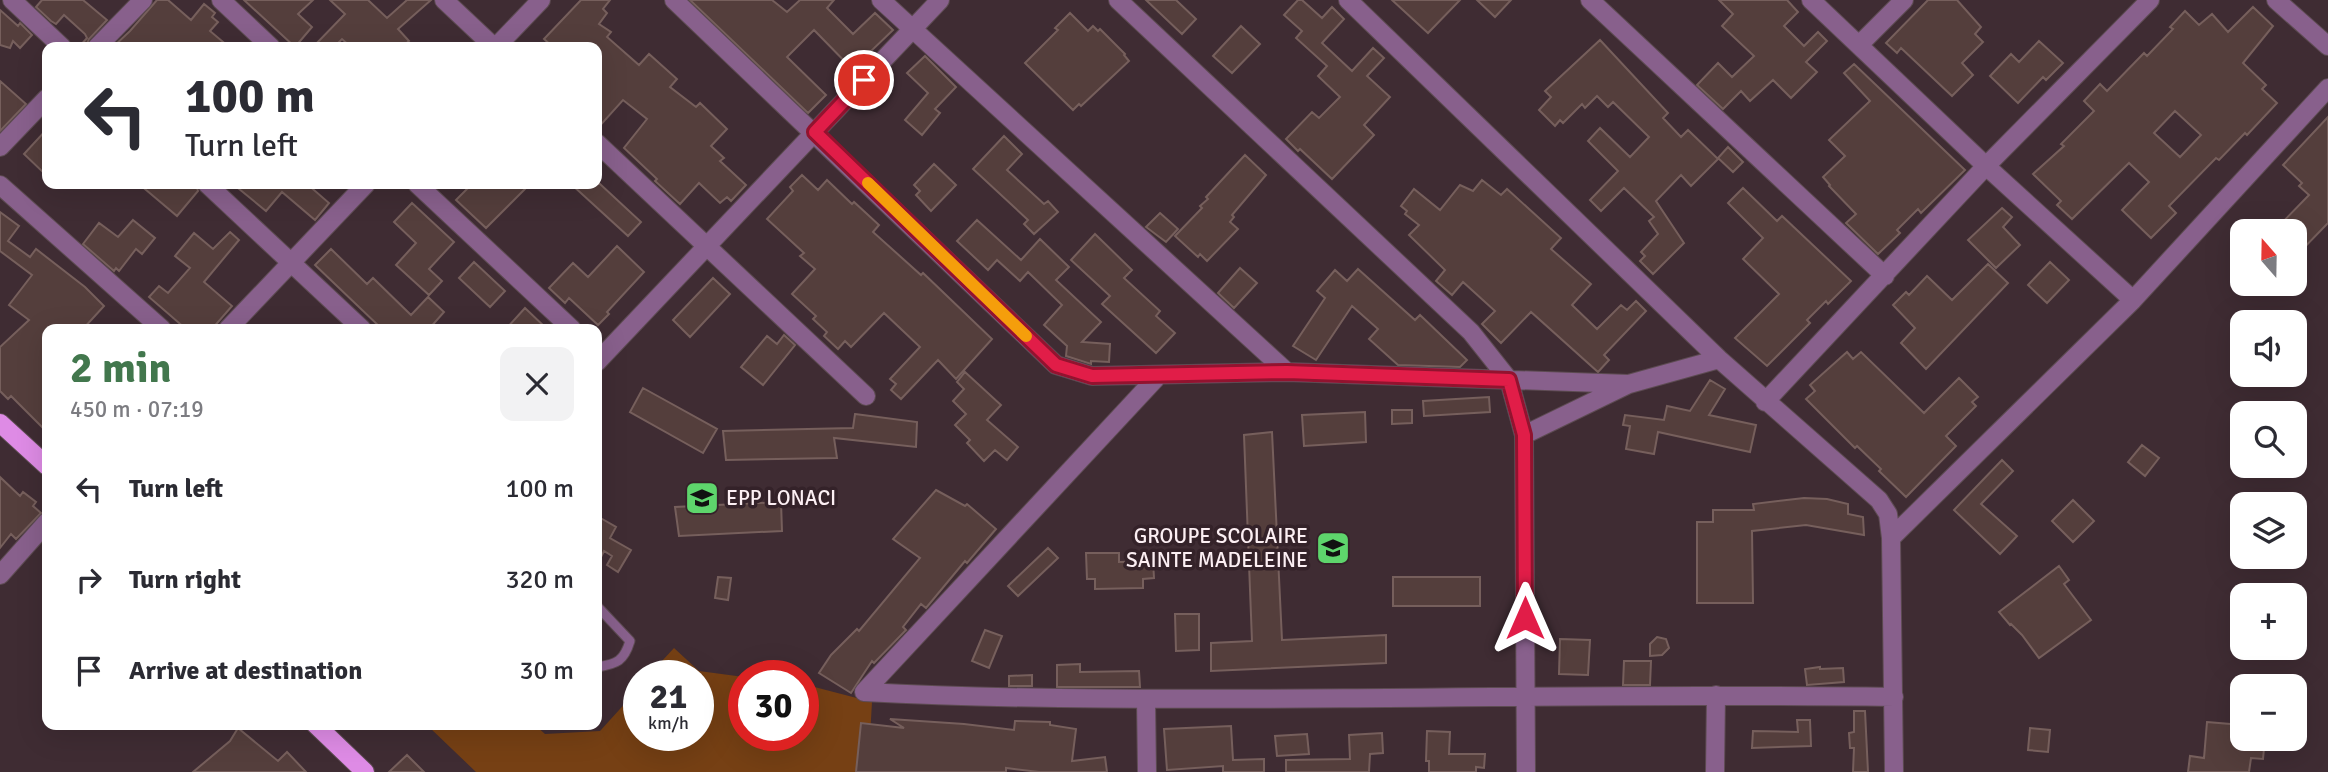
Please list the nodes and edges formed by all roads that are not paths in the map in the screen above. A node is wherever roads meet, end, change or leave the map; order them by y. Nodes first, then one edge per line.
1 (12, 0) edge
2 (143, 0) edge
3 (221, 0) edge
4 (444, 0) edge
5 (541, 0) edge
6 (674, 0) edge
7 (881, 0) edge
8 (940, 0) edge
9 (1118, 0) edge
10 (1348, 0) edge
11 (1590, 0) edge
12 (1811, 0) edge
13 (1904, 0) edge
14 (2150, 0) edge
15 (2276, 0) edge
16 (912, 29) junction
17 (57, 42) edge
18 (102, 42) edge
19 (266, 42) edge
20 (490, 42) edge
21 (500, 42) edge
22 (1859, 45) junction
23 (2328, 47) edge
24 (2328, 89) edge
25 (42, 103) edge
26 (815, 132) junction
27 (0, 147) edge
28 (602, 148) edge
29 (1986, 166) junction
30 (0, 185) edge
31 (212, 189) edge
32 (361, 189) edge
33 (422, 189) edge
34 (706, 246) junction
35 (291, 263) junction
36 (1885, 276) junction
37 (2133, 300) junction
38 (156, 324) edge
39 (234, 324) edge
40 (357, 324) edge
41 (567, 324) edge
42 (602, 353) edge
43 (1719, 359) junction
44 (1287, 372) junction
45 (1158, 376) junction
46 (1509, 380) junction
47 (1629, 384) junction
48 (866, 396) dead end
49 (1765, 402) junction
50 (0, 423) edge
51 (1524, 435) junction
52 (42, 461) edge
53 (42, 528) edge
54 (1891, 538) junction
55 (0, 575) edge
56 (602, 611) edge
57 (602, 666) edge
58 (1716, 695) junction
59 (1526, 696) junction
60 (1894, 697) junction
61 (1146, 700) junction
62 (321, 730) edge
63 (365, 772) edge
64 (1147, 772) edge
65 (1526, 772) edge
66 (1715, 772) edge
67 (1894, 772) edge

1 - 17 street
2 - 18 street
3 - 19 street
4 - 20 street
5 - 21 street
6 - 26 street
7 - 16 street
8 - 16 street
9 - 46 street
10 - 43 street
11 - 36 street
12 - 22 street
13 - 22 street
14 - 29 street
15 - 23 street
16 - 26 street
16 - 44 street
22 - 29 street
24 - 37 street
25 - 27 street
26 - 34 street
26 - 45 street
28 - 34 street
29 - 36 street
29 - 37 street
30 - 38 street
31 - 35 street
32 - 35 street
33 - 41 street
34 - 42 street
34 - 48 street
35 - 39 street
35 - 40 street
36 - 49 street
37 - 54 street
43 - 47 street
43 - 49 street
44 - 45 street
44 - 46 street
45 - 61 street
46 - 47 street
46 - 51 street
47 - 51 street
49 - 54 street
50 - 52 main road
51 - 59 street
53 - 55 street
54 - 60 street
56 - 57 lane
58 - 59 street
58 - 60 street
58 - 66 street
59 - 61 street
59 - 65 street
60 - 67 street
61 - 64 street
62 - 63 main road

